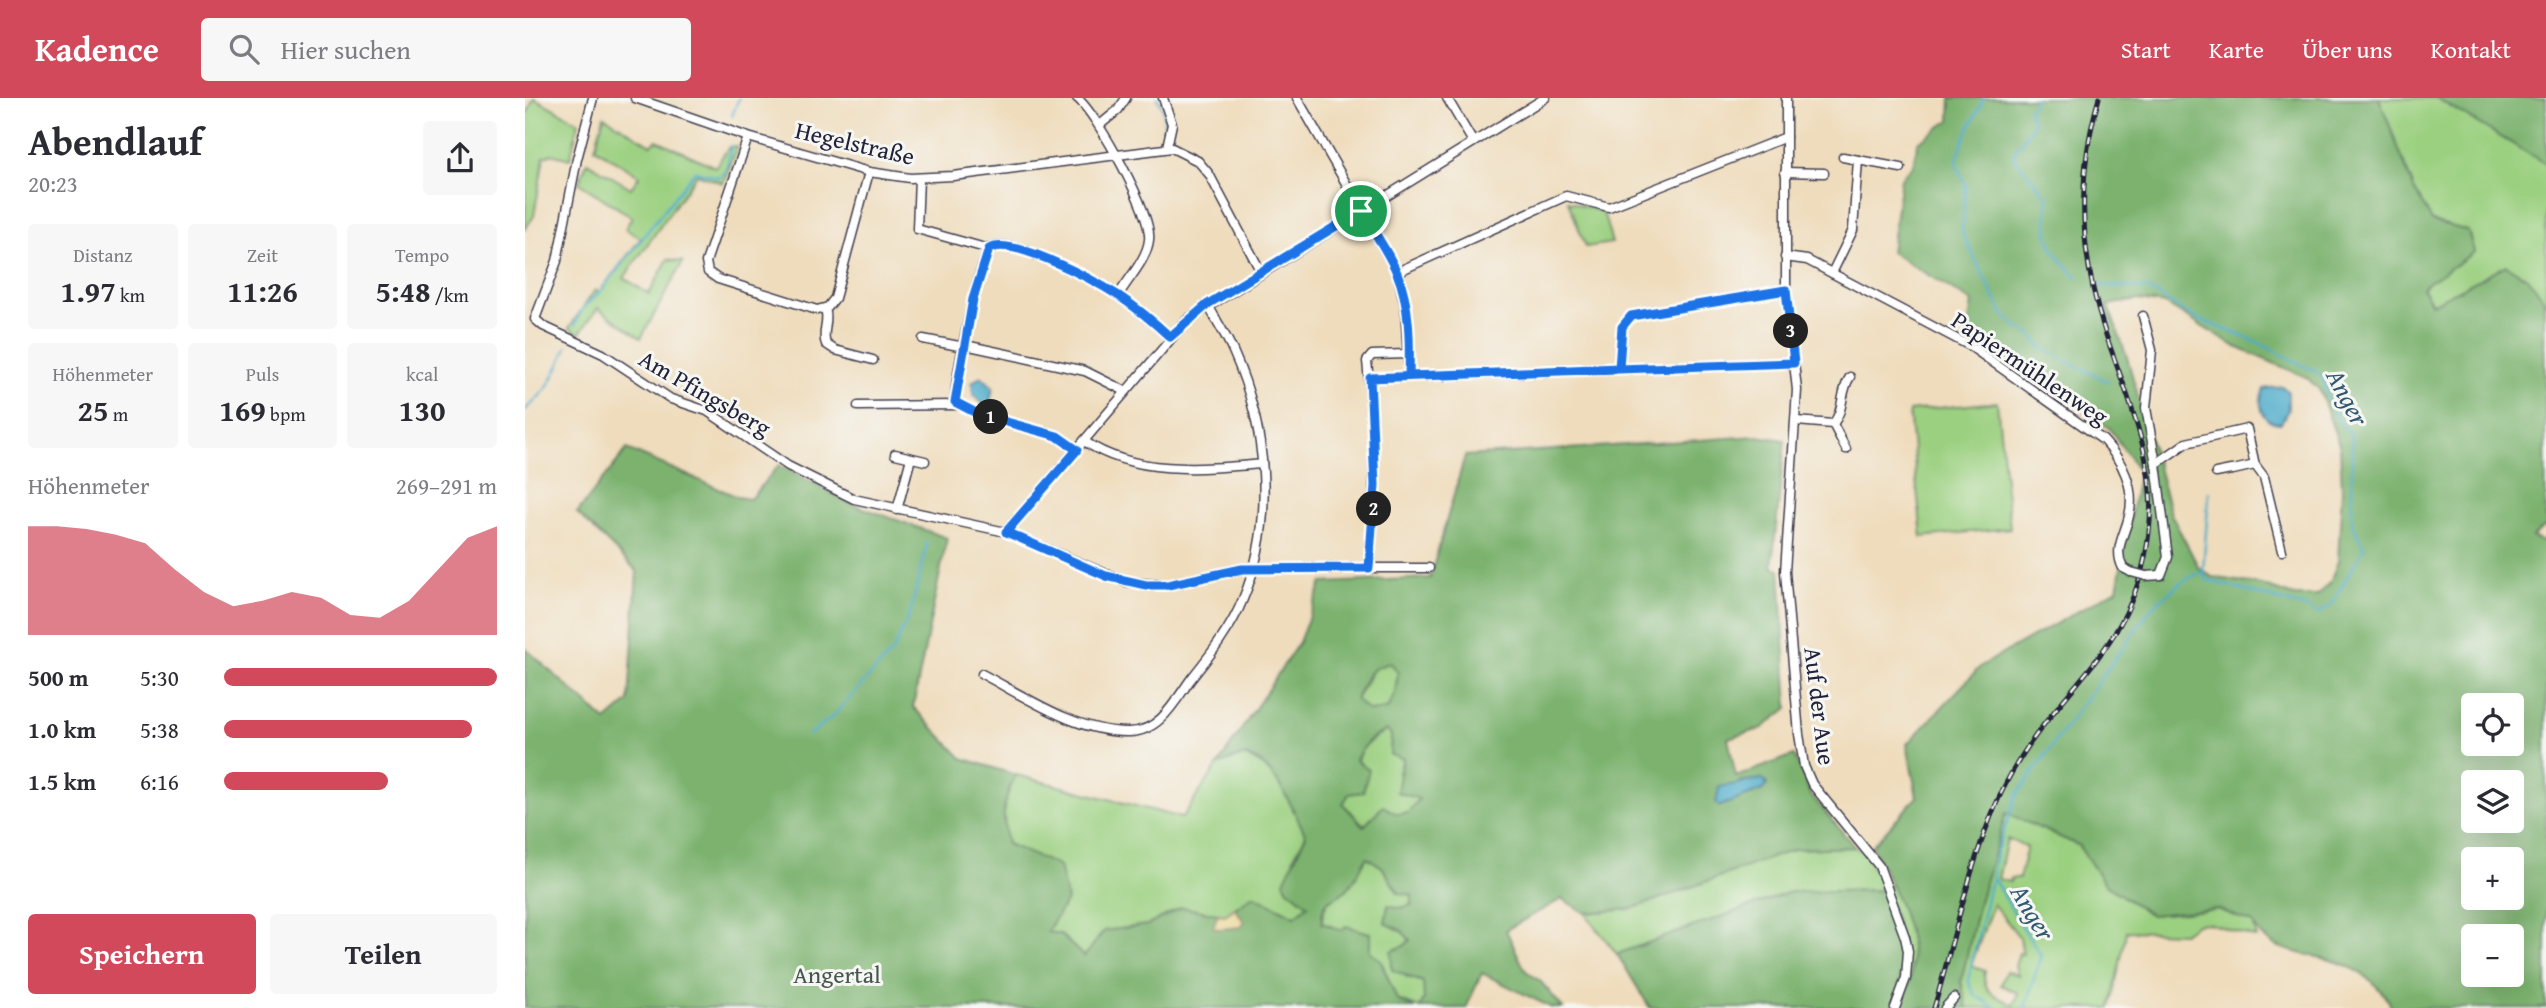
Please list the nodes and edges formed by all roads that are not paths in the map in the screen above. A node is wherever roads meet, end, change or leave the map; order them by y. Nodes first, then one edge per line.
1 (593, 98) edge
2 (635, 98) edge
3 (1079, 98) edge
4 (1126, 98) edge
5 (1163, 98) edge
6 (1297, 98) edge
7 (1447, 98) edge
8 (1545, 98) edge
9 (1786, 98) edge
10 (1101, 124) junction
11 (748, 137) junction
12 (1786, 137) junction
13 (1472, 142) junction
14 (1167, 147) junction
15 (1114, 153) junction
16 (1843, 157) dead end
17 (1858, 160) junction
18 (1901, 168) dead end
19 (869, 172) junction
20 (1786, 172) junction
21 (1824, 173) dead end
22 (919, 178) junction
23 (1361, 211) junction
24 (989, 249) junction
25 (1785, 257) junction
26 (1261, 272) junction
27 (1397, 272) junction
28 (1832, 273) junction
29 (1786, 290) junction
30 (1118, 296) junction
31 (1208, 304) junction
32 (825, 309) junction
33 (2143, 316) dead end
34 (1170, 337) junction
35 (923, 340) dead end
36 (964, 346) junction
37 (1409, 354) junction
38 (873, 360) dead end
39 (1794, 363) junction
40 (1619, 368) junction
41 (1409, 376) junction
42 (1850, 377) dead end
43 (1370, 378) junction
44 (1125, 391) junction
45 (957, 405) junction
46 (858, 406) dead end
47 (1797, 421) junction
48 (1833, 424) junction
49 (1084, 441) junction
50 (1846, 449) dead end
51 (1077, 450) junction
52 (895, 454) dead end
53 (911, 458) junction
54 (925, 461) dead end
55 (1262, 464) junction
56 (2157, 464) junction
57 (2255, 465) junction
58 (2216, 473) dead end
59 (897, 510) junction
60 (1006, 532) junction
61 (2282, 551) dead end
62 (1253, 568) junction
63 (1369, 568) junction
64 (1429, 568) dead end
65 (982, 674) dead end
66 (1954, 998) dead end
67 (1895, 1008) edge
68 (1945, 1008) edge

1 - 59 street, Am Pfingsberg
2 - 11 street, Hegelstraße
3 - 10 street
4 - 10 street
5 - 14 street
6 - 23 street
7 - 13 street
8 - 13 street
9 - 12 street, Auf der Aue
10 - 15 street
11 - 19 street, Hegelstraße
11 - 32 street
12 - 20 street, Auf der Aue
12 - 27 street
13 - 23 street
14 - 15 street, Hegelstraße
14 - 26 street
15 - 22 street, Hegelstraße
15 - 30 street
16 - 17 street
17 - 18 street
17 - 28 street
19 - 22 street, Hegelstraße
19 - 32 street
20 - 21 street
20 - 25 street, Auf der Aue
22 - 24 street
23 - 26 street
23 - 27 street
24 - 30 street
24 - 36 street
25 - 28 street, Papiermühlenweg
25 - 29 street, Auf der Aue
26 - 31 street
27 - 37 street
28 - 56 street, Papiermühlenweg, bridge
29 - 39 street, Auf der Aue
29 - 40 street
30 - 34 street
31 - 34 street
31 - 55 street
32 - 38 street
33 - 56 street, Papiermühlenweg
34 - 44 street
35 - 36 street
36 - 44 street
36 - 45 street
37 - 41 street
37 - 43 street
39 - 40 street
39 - 47 street, Auf der Aue
40 - 41 street
41 - 43 street
42 - 48 street
43 - 63 street
44 - 49 street
45 - 46 street
45 - 51 street
47 - 48 street
47 - 67 street, Auf der Aue
48 - 50 street
49 - 51 street
49 - 55 street
51 - 60 street
52 - 53 street
53 - 54 street
53 - 59 street
55 - 62 street
56 - 57 street
57 - 58 street
57 - 61 street
59 - 60 street, Am Pfingsberg
60 - 62 street, Am Pfingsberg
62 - 63 street, Am Pfingsberg
62 - 65 street
63 - 64 street, Am Pfingsberg
66 - 68 street

